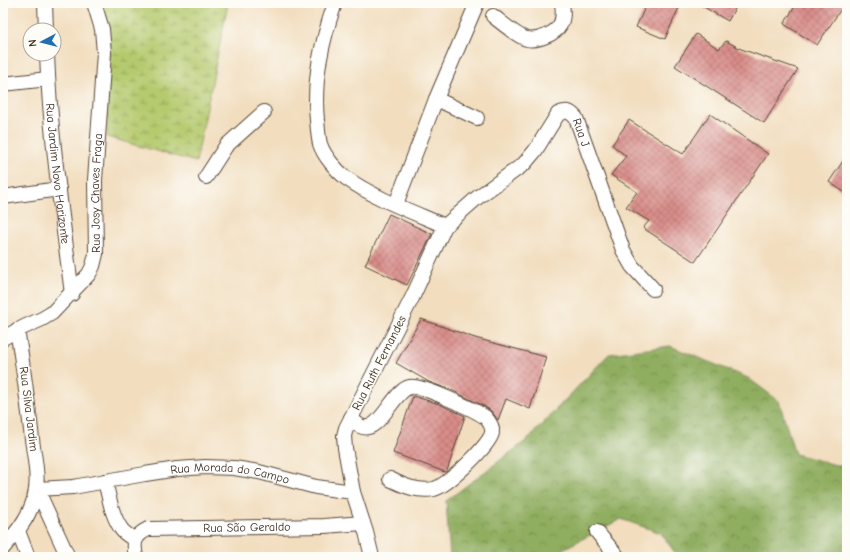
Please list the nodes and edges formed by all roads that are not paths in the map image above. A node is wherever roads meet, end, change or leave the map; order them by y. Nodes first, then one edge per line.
1 (45, 3) edge
2 (94, 3) edge
3 (335, 3) edge
4 (478, 3) edge
5 (562, 3) edge
6 (493, 16) dead end
7 (46, 22) edge
8 (47, 62) edge
9 (48, 79) junction
10 (3, 84) edge
11 (436, 99) junction
12 (264, 112) dead end
13 (477, 118) dead end
14 (206, 177) dead end
15 (59, 189) junction
16 (3, 197) edge
17 (396, 204) junction
18 (445, 226) junction
19 (653, 289) dead end
20 (72, 294) junction
21 (17, 330) junction
22 (3, 332) edge
23 (3, 338) edge
24 (351, 418) junction
25 (390, 479) dead end
26 (106, 481) junction
27 (37, 488) junction
28 (353, 492) junction
29 (363, 524) junction
30 (18, 531) junction
31 (597, 532) dead end
32 (135, 540) junction
33 (3, 548) edge
34 (28, 557) edge
35 (68, 557) edge
36 (136, 557) edge
37 (372, 557) edge
38 (618, 557) edge

1 - 7 street
2 - 20 street, Rua Josy Chaves Fraga
3 - 17 street
4 - 11 street
5 - 6 street
8 - 9 street, Rua Jardim Novo Horizonte
9 - 10 street
9 - 15 street, Rua Jardim Novo Horizonte
11 - 13 street
11 - 17 street
12 - 14 street
15 - 16 street
15 - 20 street, Rua Jardim Novo Horizonte
17 - 18 street
18 - 19 street, Rua J
18 - 24 street, Rua Ruth Fernandes
20 - 21 street, Rua Josy Chaves Fraga
21 - 23 street, Rua Josy Chaves Fraga
21 - 27 street, Rua Silva Jardim
22 - 23 street
24 - 25 street
24 - 28 street, Rua Ruth Fernandes
26 - 27 street, Rua Morada do Campo
26 - 28 street, Rua Morada do Campo
26 - 32 street
27 - 30 street
27 - 35 street
28 - 29 street, Rua Ruth Fernandes
29 - 32 street, Rua São Geraldo
29 - 37 street, Rua Ruth Fernandes
30 - 33 street
30 - 34 street
31 - 38 street
32 - 36 street

